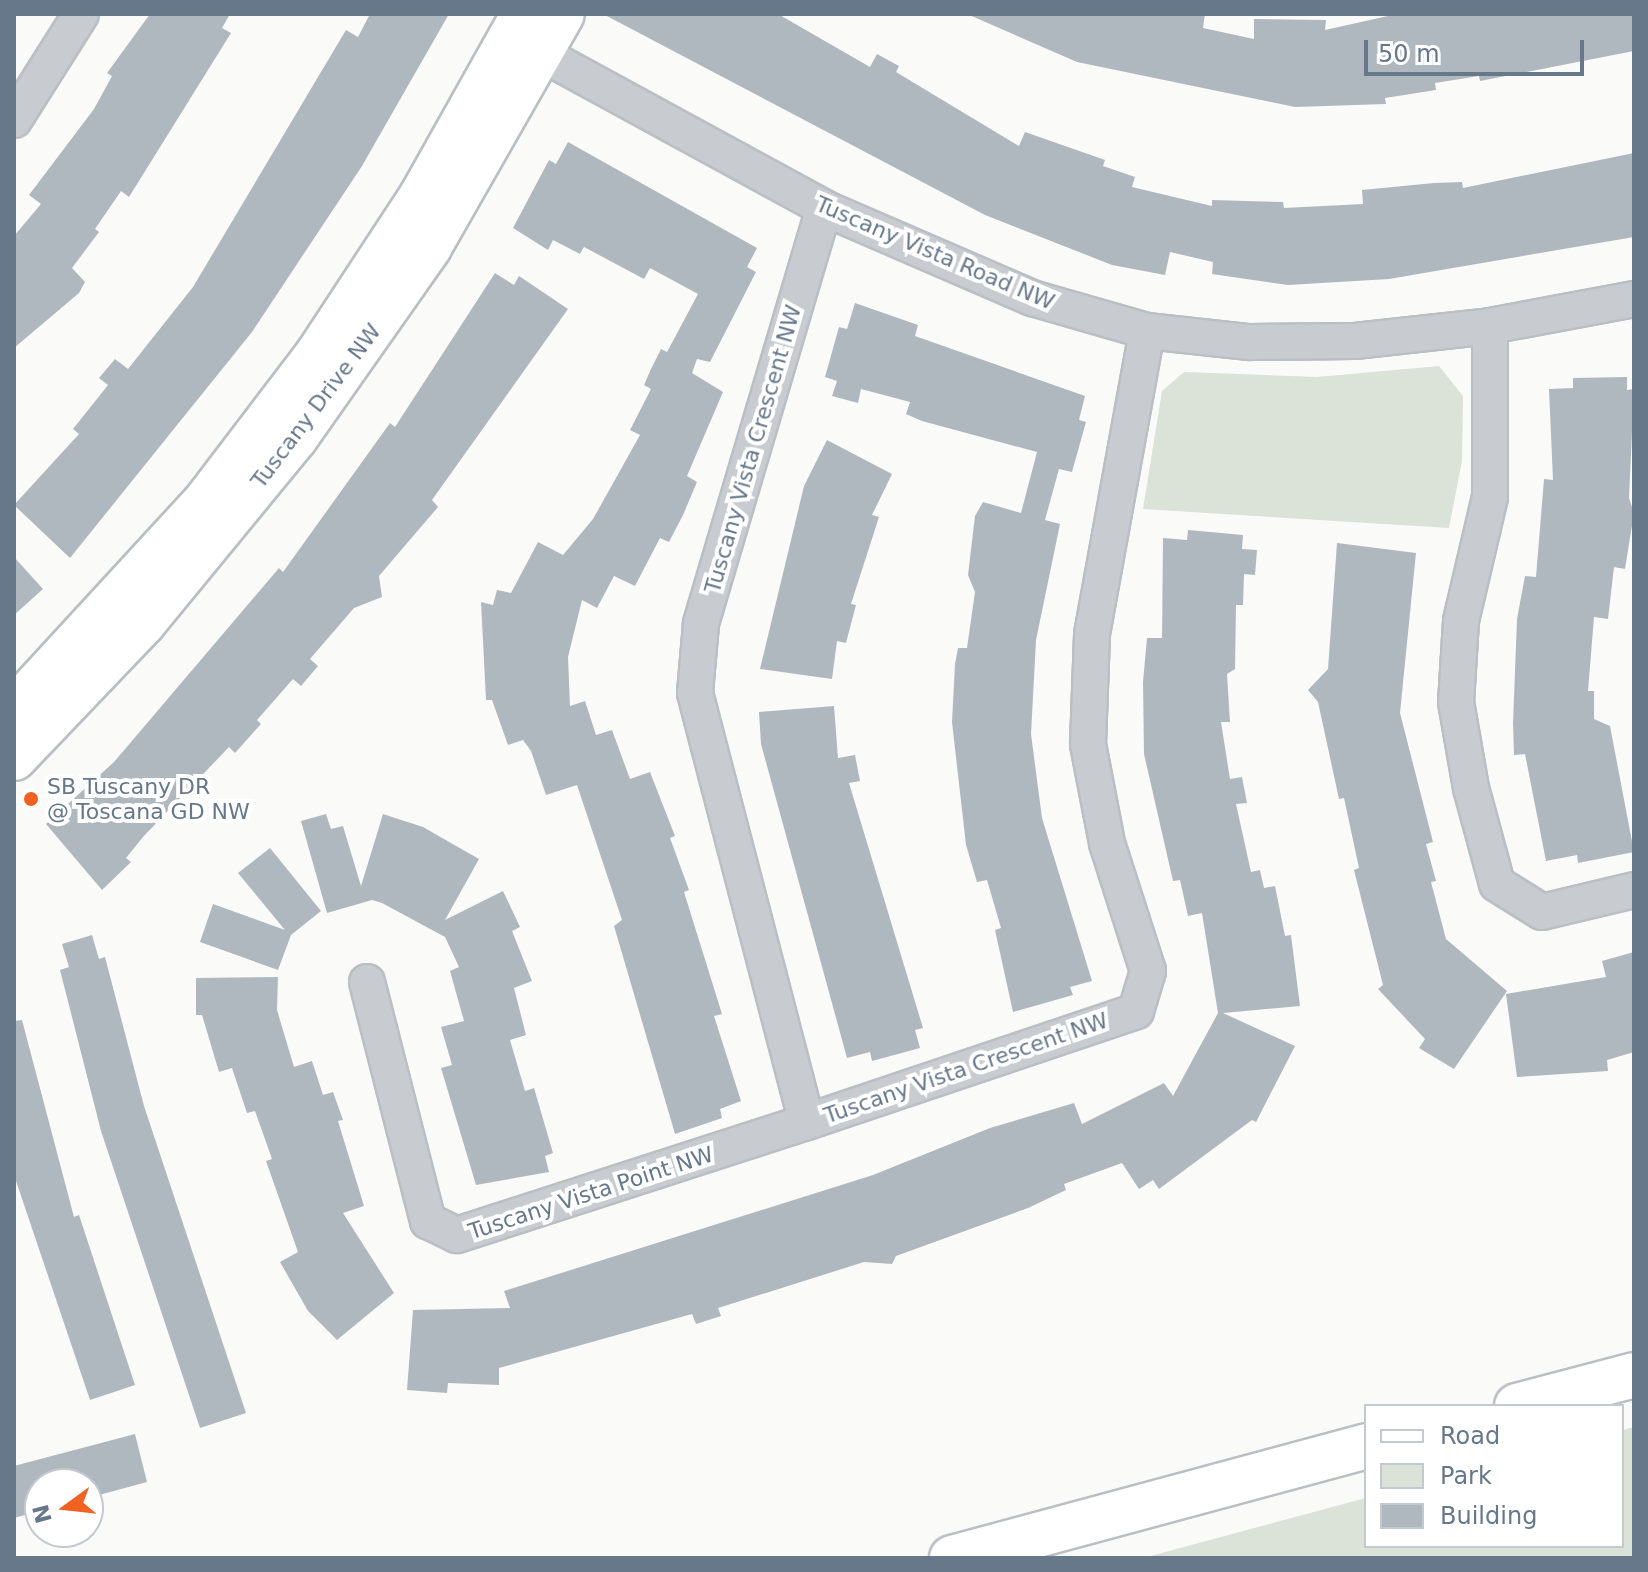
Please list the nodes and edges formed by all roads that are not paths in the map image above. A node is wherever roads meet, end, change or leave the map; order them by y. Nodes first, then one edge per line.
1 (81, 14) edge
2 (562, 14) edge
3 (527, 35) edge
4 (14, 120) edge
5 (824, 208) junction
6 (1634, 299) edge
7 (1490, 326) junction
8 (1147, 331) junction
9 (14, 710) edge
10 (14, 758) edge
11 (1634, 890) edge
12 (367, 982) dead end
13 (807, 1122) junction
14 (1634, 1375) edge
15 (1525, 1404) edge
16 (1364, 1447) edge
17 (952, 1558) edge

1 - 4 street
2 - 3 street, Tuscany Drive NW
3 - 5 street, Tuscany Vista Road NW
3 - 9 street, Tuscany Drive NW
3 - 10 street, Tuscany Drive NW
5 - 8 street, Tuscany Vista Road NW
5 - 13 street, Tuscany Vista Crescent NW
6 - 7 street, Tuscany Vista Road NW
7 - 8 street, Tuscany Vista Road NW
7 - 11 street
8 - 13 street, Tuscany Vista Crescent NW
12 - 13 street, Tuscany Vista Point NW
14 - 15 street
16 - 17 street

